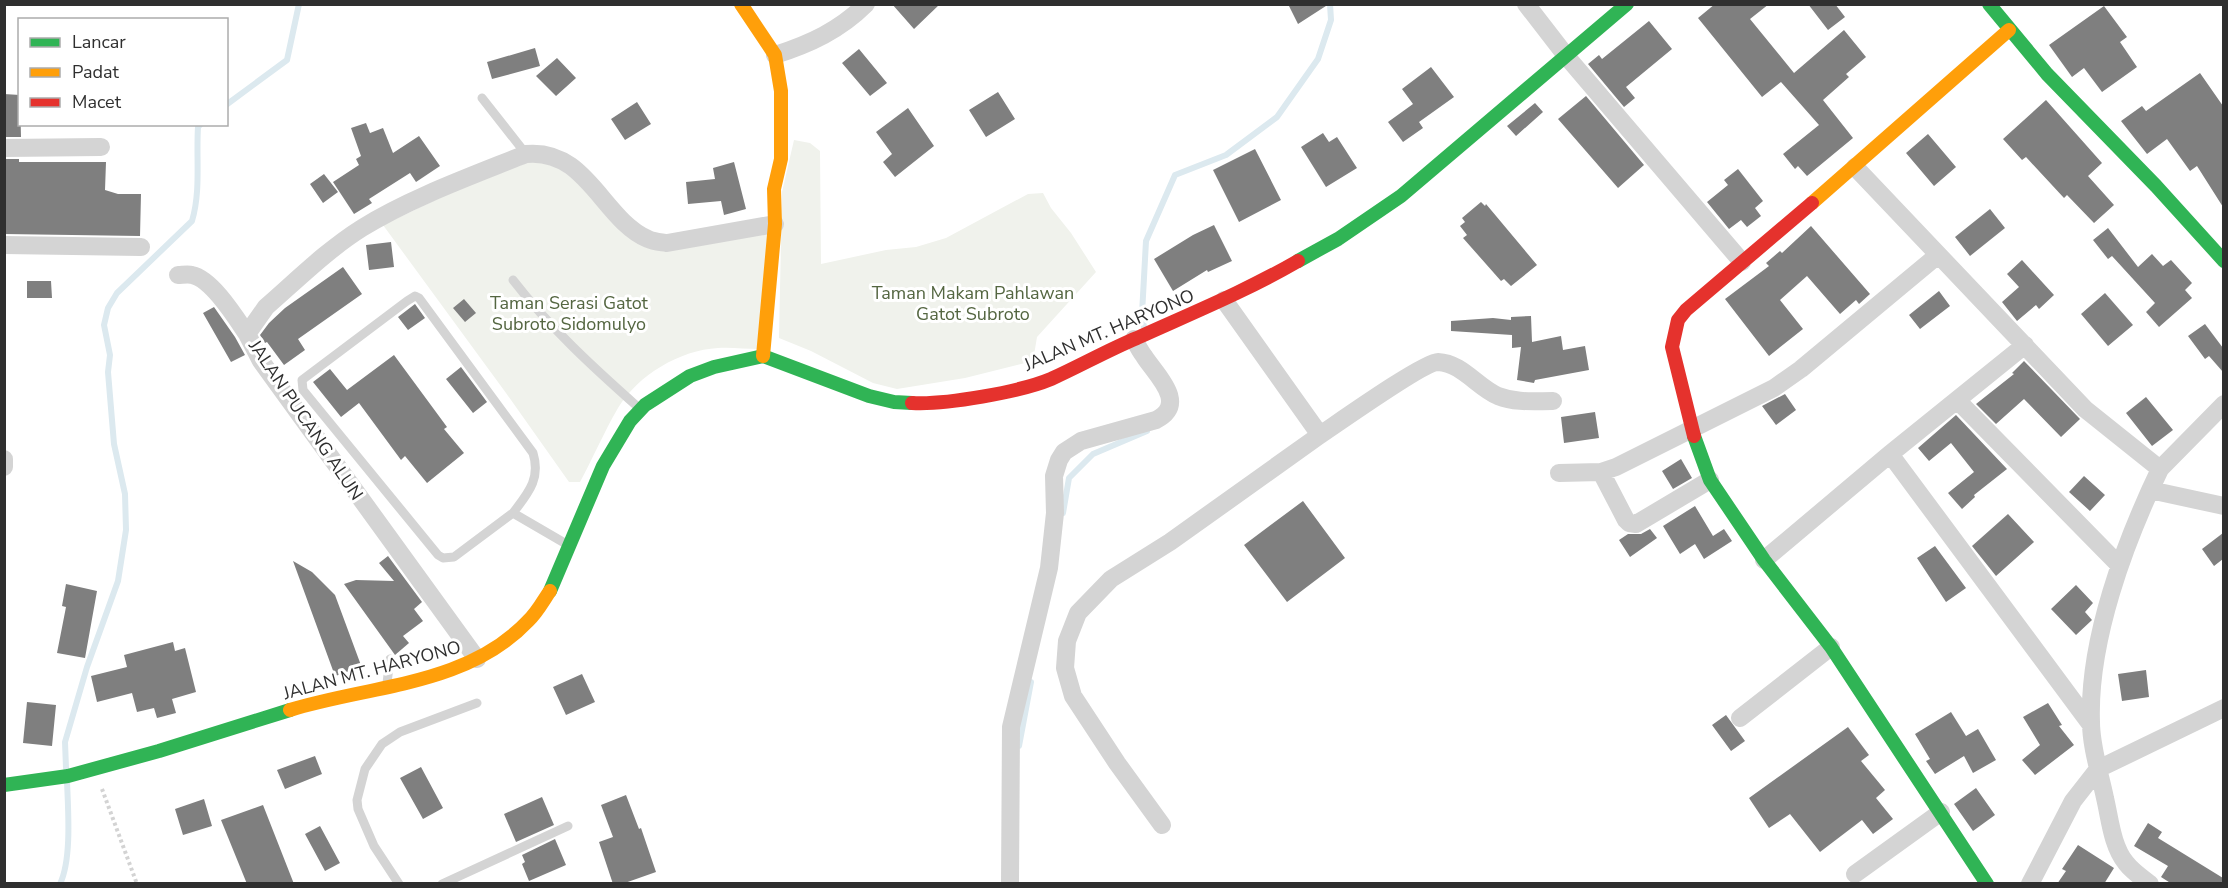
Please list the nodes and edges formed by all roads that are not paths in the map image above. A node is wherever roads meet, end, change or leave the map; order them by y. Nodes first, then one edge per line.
1 (741, 4) edge
2 (866, 4) edge
3 (1526, 4) edge
4 (1627, 4) edge
5 (1989, 4) edge
6 (2009, 30) junction
7 (775, 55) junction
8 (1567, 57) junction
9 (482, 98) dead end
10 (100, 147) dead end
11 (4, 148) edge
12 (526, 154) junction
13 (1855, 168) junction
14 (775, 224) junction
15 (4, 245) edge
16 (141, 247) dead end
17 (1938, 255) junction
18 (2223, 261) edge
19 (1742, 262) junction
20 (178, 275) dead end
21 (513, 280) dead end
22 (1224, 300) junction
23 (247, 334) junction
24 (1134, 339) junction
25 (2025, 345) junction
26 (763, 356) junction
27 (1553, 400) dead end
28 (1957, 400) junction
29 (2223, 404) edge
30 (641, 410) junction
31 (1693, 427) junction
32 (1320, 435) junction
33 (1890, 453) junction
34 (4, 459) edge
35 (4, 467) edge
36 (2160, 469) junction
37 (1601, 472) junction
38 (1559, 473) dead end
39 (1710, 480) junction
40 (2150, 490) junction
41 (2223, 506) edge
42 (513, 513) junction
43 (570, 547) junction
44 (1764, 560) junction
45 (2119, 565) junction
46 (1831, 647) junction
47 (390, 659) dead end
48 (477, 659) junction
49 (387, 685) junction
50 (477, 703) dead end
51 (2223, 708) edge
52 (1740, 718) dead end
53 (2091, 725) junction
54 (2098, 769) junction
55 (4, 785) edge
56 (1941, 812) junction
57 (1162, 825) dead end
58 (568, 826) dead end
59 (1855, 874) dead end
60 (399, 884) edge
61 (442, 884) edge
62 (1010, 884) edge
63 (1988, 884) edge
64 (2030, 884) edge
65 (2150, 884) edge

1 - 7 street
2 - 7 street
3 - 8 street
4 - 8 street, JALAN MT. HARYONO
5 - 6 street
6 - 13 street
6 - 18 street
7 - 14 street
8 - 19 street
8 - 22 street, JALAN MT. HARYONO
9 - 12 lane
10 - 11 street
12 - 14 street, JALAN PUCANG ALUN
12 - 23 street, JALAN PUCANG ALUN
13 - 17 street
13 - 19 street
14 - 26 street
15 - 16 street
17 - 25 street
17 - 31 street
19 - 31 street
20 - 23 street
21 - 30 lane
22 - 24 street, JALAN MT. HARYONO
22 - 32 street
23 - 48 street, JALAN PUCANG ALUN
24 - 26 street, JALAN MT. HARYONO
24 - 62 street
25 - 28 street
25 - 36 street
26 - 30 street, JALAN MT. HARYONO
27 - 32 street
28 - 33 street
28 - 45 street
29 - 36 street
30 - 43 street, JALAN MT. HARYONO
31 - 37 street
31 - 39 street
32 - 57 street
33 - 44 street
33 - 53 street
34 - 35 street
36 - 40 street
37 - 38 street
37 - 39 street
39 - 44 street
40 - 41 street
40 - 45 street
42 - 42 lane
42 - 43 lane
43 - 48 street, JALAN MT. HARYONO
44 - 46 street
45 - 53 street
46 - 52 street
46 - 56 street
47 - 49 lane
48 - 49 street, JALAN MT. HARYONO
49 - 55 street, JALAN MT. HARYONO
50 - 60 lane
51 - 54 street
53 - 54 street
54 - 64 street
54 - 65 street
56 - 59 street
56 - 63 street
58 - 61 lane

